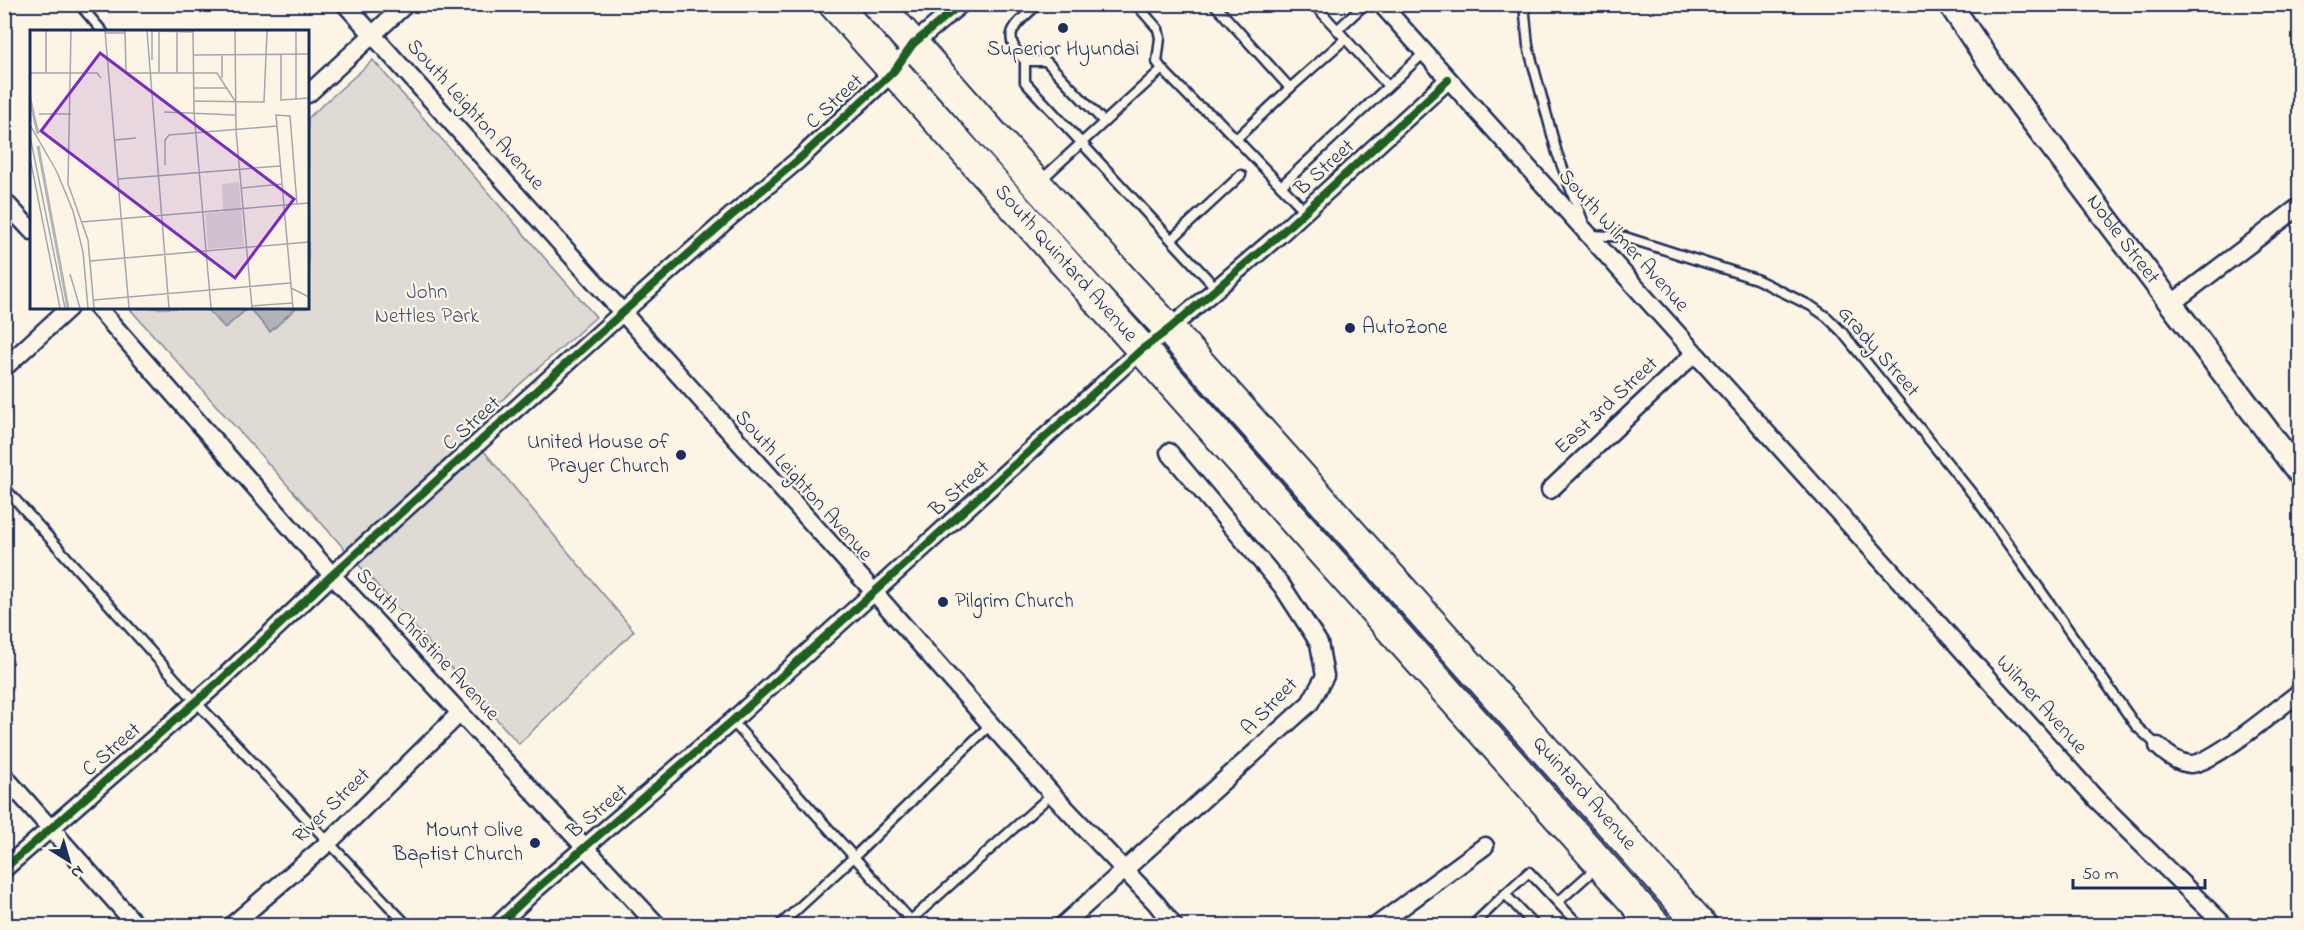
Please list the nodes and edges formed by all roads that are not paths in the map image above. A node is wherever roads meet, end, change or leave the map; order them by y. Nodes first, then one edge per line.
1 (79, 4) edge
2 (345, 4) edge
3 (406, 4) edge
4 (834, 4) edge
5 (877, 4) edge
6 (961, 4) edge
7 (1038, 4) edge
8 (1136, 4) edge
9 (1214, 4) edge
10 (1314, 4) edge
11 (1365, 4) edge
12 (1381, 4) edge
13 (1524, 4) edge
14 (1950, 4) edge
15 (102, 30) edge
16 (1337, 30) junction
17 (372, 35) junction
18 (1345, 39) junction
19 (913, 44) junction
20 (1424, 53) junction
21 (1025, 61) junction
22 (1162, 69) junction
23 (894, 71) junction
24 (1448, 80) junction
25 (1388, 86) junction
26 (1290, 88) junction
27 (309, 93) edge
28 (1104, 122) junction
29 (1236, 139) junction
30 (1083, 142) junction
31 (1241, 175) dead end
32 (1037, 185) junction
33 (1281, 186) junction
34 (4, 201) edge
35 (2300, 206) edge
36 (1305, 211) junction
37 (30, 229) edge
38 (1588, 235) junction
39 (1173, 239) junction
40 (1216, 288) junction
41 (2171, 304) junction
42 (68, 309) edge
43 (99, 309) edge
44 (622, 312) junction
45 (1169, 329) junction
46 (1141, 350) junction
47 (1694, 354) junction
48 (4, 368) edge
49 (1169, 452) dead end
50 (2300, 474) edge
51 (4, 487) edge
52 (1550, 490) dead end
53 (1832, 506) joint
54 (332, 575) junction
55 (874, 592) junction
56 (1466, 662) joint
57 (1441, 685) joint
58 (2300, 692) edge
59 (196, 702) junction
60 (459, 714) junction
61 (732, 721) junction
62 (991, 724) junction
63 (2158, 746) joint
64 (4, 776) edge
65 (1052, 794) junction
66 (51, 828) junction
67 (328, 843) junction
68 (1485, 846) dead end
69 (585, 847) junction
70 (855, 856) junction
71 (1601, 864) junction
72 (4, 868) edge
73 (1124, 872) junction
74 (1505, 894) junction
75 (1558, 902) junction
76 (914, 923) edge
77 (137, 926) edge
78 (231, 926) edge
79 (408, 926) edge
80 (497, 926) edge
81 (658, 926) edge
82 (779, 926) edge
83 (1062, 926) edge
84 (1174, 926) edge
85 (1376, 926) edge
86 (1472, 926) edge
87 (1535, 926) edge
88 (1580, 926) edge
89 (1656, 926) edge
90 (1702, 926) edge
91 (2225, 926) edge

1 - 15 lane
2 - 17 street, South Leighton Avenue
3 - 17 street
4 - 23 highway, South Quintard Avenue
5 - 19 highway, South Quintard Avenue
6 - 19 street, C Street
7 - 21 lane
8 - 22 lane
9 - 26 lane
10 - 16 lane
11 - 16 lane
12 - 20 street, South Wilmer Avenue
13 - 38 lane
14 - 41 main road, Noble Street
16 - 18 lane
17 - 27 street
17 - 44 street, South Leighton Avenue
18 - 25 lane
18 - 26 lane
19 - 23 street, C Street
19 - 32 highway, South Quintard Avenue
20 - 24 street, South Wilmer Avenue
20 - 25 lane
21 - 28 lane
21 - 30 lane
22 - 28 lane
22 - 29 lane
23 - 44 street, C Street
23 - 46 highway, South Quintard Avenue
24 - 36 street, B Street
24 - 38 street, South Wilmer Avenue
25 - 33 lane
26 - 29 lane
28 - 30 lane
29 - 33 lane
30 - 32 lane
30 - 39 lane
31 - 39 lane
32 - 45 highway, South Quintard Avenue
33 - 36 lane
34 - 37 street
35 - 41 street
36 - 40 street, B Street
38 - 47 street, South Wilmer Avenue
38 - 63 lane, Grady Street
39 - 40 lane
40 - 45 street, B Street
41 - 50 main road, Noble Street
42 - 48 street
43 - 54 street, South Christine Avenue
44 - 54 street, C Street
44 - 55 street, South Leighton Avenue
45 - 46 street, B Street
45 - 56 highway, South Quintard Avenue
46 - 55 street, B Street
46 - 57 highway, South Quintard Avenue
47 - 52 street, East 3rd Street
47 - 53 street, South Wilmer Avenue
49 - 73 street, A Street
51 - 59 lane
53 - 91 street, Wilmer Avenue
54 - 59 street, C Street
54 - 60 street, South Christine Avenue
55 - 61 street, B Street
55 - 62 street, South Leighton Avenue
56 - 90 highway, Quintard Avenue
57 - 71 highway, Quintard Avenue
58 - 63 street
59 - 66 street, C Street
59 - 67 lane
60 - 67 street, River Street
60 - 69 street, South Christine Avenue
61 - 69 street, B Street
61 - 70 lane
62 - 65 street, South Leighton Avenue
62 - 70 lane
64 - 66 street
65 - 73 street, South Leighton Avenue
65 - 76 lane
66 - 72 street, C Street
66 - 77 street
67 - 78 street, River Street
67 - 79 lane
68 - 85 street
69 - 80 street, B Street
69 - 81 street, South Christine Avenue
70 - 76 lane
70 - 82 lane
71 - 75 lane
71 - 89 highway, Quintard Avenue
73 - 83 street, A Street
73 - 84 street, South Leighton Avenue
74 - 75 lane
74 - 86 lane
74 - 87 lane
75 - 88 lane

